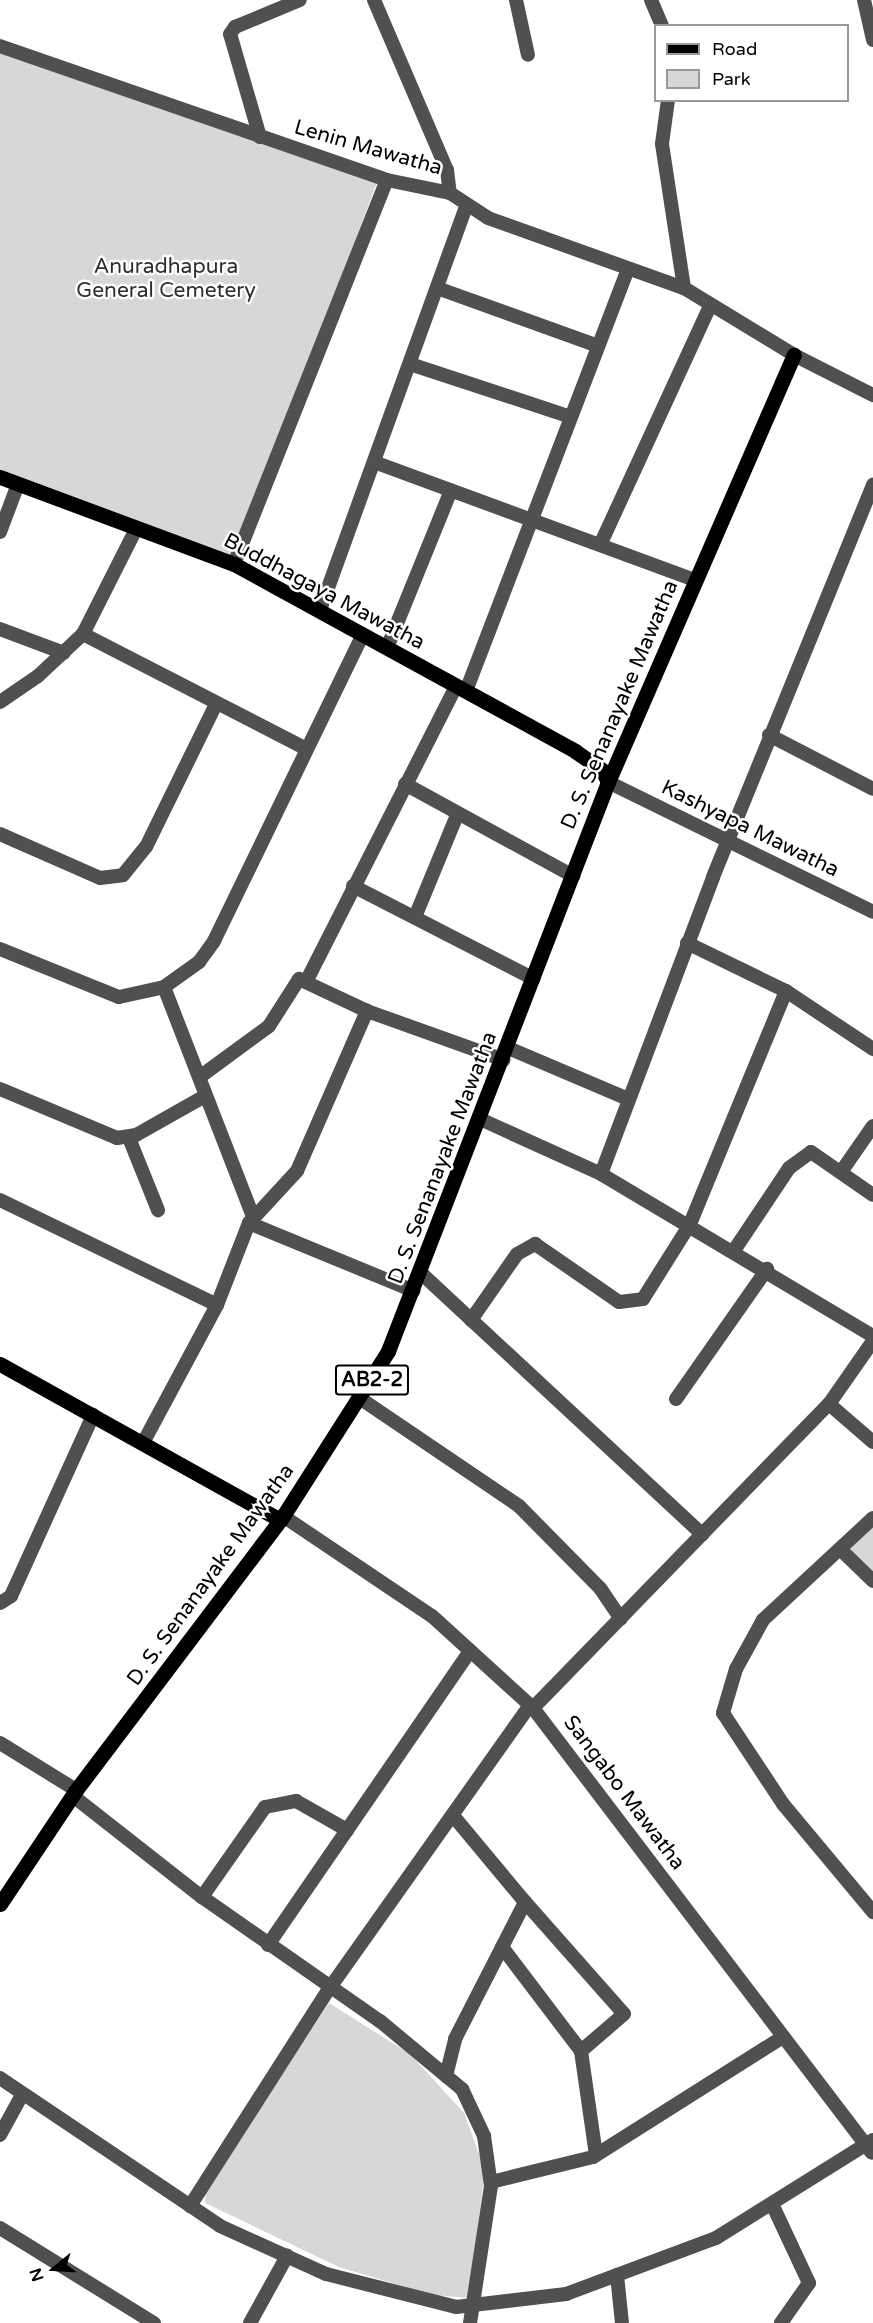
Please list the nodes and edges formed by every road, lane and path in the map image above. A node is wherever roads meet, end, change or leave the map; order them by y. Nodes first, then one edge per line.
1 (300, 0) edge
2 (374, 0) edge
3 (516, 0) edge
4 (651, 0) edge
5 (868, 5) edge
6 (661, 24) edge
7 (873, 40) edge
8 (0, 46) edge
9 (528, 55) dead end
10 (668, 102) edge
11 (260, 138) junction
12 (387, 180) junction
13 (450, 193) junction
14 (466, 207) junction
15 (628, 269) junction
16 (437, 288) junction
17 (684, 288) junction
18 (710, 306) junction
19 (598, 346) junction
20 (794, 356) junction
21 (410, 364) junction
22 (873, 395) edge
23 (571, 417) junction
24 (375, 462) junction
25 (0, 477) edge
26 (18, 484) junction
27 (873, 484) edge
28 (451, 490) junction
29 (532, 517) junction
30 (136, 529) junction
31 (0, 532) edge
32 (601, 543) junction
33 (234, 564) junction
34 (694, 580) junction
35 (320, 610) junction
36 (0, 629) edge
37 (83, 634) junction
38 (363, 634) junction
39 (387, 648) junction
40 (64, 653) junction
41 (461, 689) junction
42 (0, 702) edge
43 (215, 706) junction
44 (769, 735) junction
45 (303, 747) junction
46 (608, 782) junction
47 (405, 784) junction
48 (873, 789) edge
49 (457, 815) junction
50 (0, 834) edge
51 (729, 844) junction
52 (573, 876) junction
53 (353, 886) junction
54 (873, 912) edge
55 (415, 916) junction
56 (687, 943) junction
57 (0, 949) edge
58 (534, 979) junction
59 (306, 982) junction
60 (164, 987) junction
61 (786, 990) junction
62 (367, 1011) junction
63 (873, 1049) edge
64 (506, 1054) junction
65 (201, 1076) junction
66 (0, 1089) edge
67 (205, 1096) junction
68 (626, 1098) junction
69 (480, 1119) junction
70 (873, 1126) edge
71 (129, 1138) junction
72 (841, 1172) junction
73 (601, 1174) junction
74 (873, 1195) edge
75 (0, 1200) edge
76 (158, 1210) dead end
77 (251, 1219) junction
78 (690, 1224) junction
79 (735, 1250) junction
80 (767, 1269) junction
81 (421, 1273) junction
82 (414, 1291) junction
83 (217, 1305) junction
84 (471, 1320) junction
85 (873, 1336) edge
86 (873, 1341) edge
87 (0, 1364) edge
88 (361, 1399) junction
89 (676, 1399) dead end
90 (828, 1404) junction
91 (93, 1415) junction
92 (873, 1442) edge
93 (143, 1443) junction
94 (281, 1518) junction
95 (873, 1518) edge
96 (702, 1534) junction
97 (840, 1549) junction
98 (873, 1581) edge
99 (0, 1603) edge
100 (621, 1619) junction
101 (470, 1651) junction
102 (532, 1706) junction
103 (0, 1743) edge
104 (75, 1793) junction
105 (455, 1818) junction
106 (346, 1830) junction
107 (202, 1897) junction
108 (525, 1902) junction
109 (0, 1904) edge
110 (873, 1912) edge
111 (268, 1945) junction
112 (502, 1947) junction
113 (329, 1989) junction
114 (783, 2037) junction
115 (581, 2051) junction
116 (446, 2076) junction
117 (0, 2078) edge
118 (22, 2095) junction
119 (0, 2135) edge
120 (871, 2147) edge
121 (596, 2155) junction
122 (491, 2182) junction
123 (190, 2206) junction
124 (773, 2206) junction
125 (0, 2228) edge
126 (287, 2256) junction
127 (617, 2275) junction
128 (477, 2307) junction
129 (154, 2323) edge
130 (250, 2323) edge
131 (470, 2323) edge
132 (622, 2323) edge
133 (781, 2323) edge

1 - 11 street
2 - 13 street
3 - 9 street
4 - 6 street
5 - 7 street
8 - 11 street, Lenin Mawatha
10 - 17 street
11 - 12 street, Lenin Mawatha
12 - 13 street, Lenin Mawatha
12 - 33 street
13 - 14 street, Lenin Mawatha
14 - 15 street, Lenin Mawatha
14 - 16 street
15 - 17 street, Lenin Mawatha
15 - 19 street
16 - 19 street
16 - 21 street
17 - 18 street, Lenin Mawatha
18 - 20 street, Lenin Mawatha
18 - 32 street
19 - 23 street
20 - 22 street, Lenin Mawatha
20 - 34 main road, D. S. Senanayake Mawatha
21 - 23 street
21 - 24 street
23 - 29 street
24 - 28 street
24 - 35 street
25 - 26 main road, Buddhagaya Mawatha
26 - 30 main road, Buddhagaya Mawatha
26 - 31 street
27 - 44 street
28 - 29 street
28 - 39 street
29 - 32 street
29 - 41 street
30 - 33 main road, Buddhagaya Mawatha
30 - 37 street
32 - 34 street
33 - 35 main road, Buddhagaya Mawatha
34 - 46 main road, D. S. Senanayake Mawatha
35 - 38 main road, Buddhagaya Mawatha
36 - 40 street
37 - 40 street
37 - 43 street
38 - 39 main road, Buddhagaya Mawatha
38 - 45 street
39 - 41 main road, Buddhagaya Mawatha
40 - 42 street
41 - 46 main road, Buddhagaya Mawatha
41 - 47 street
43 - 45 street
43 - 50 street
44 - 48 street
44 - 51 street
45 - 60 street
46 - 51 street, Kashyapa Mawatha
46 - 52 main road, D. S. Senanayake Mawatha / AB2-2
47 - 49 street
47 - 53 street
49 - 52 street
49 - 55 street
51 - 54 street, Kashyapa Mawatha
51 - 56 street
52 - 58 main road, D. S. Senanayake Mawatha / AB2-2
53 - 55 street
53 - 59 street
55 - 58 street
56 - 61 street
56 - 68 street
57 - 60 street
58 - 64 main road, D. S. Senanayake Mawatha / AB2-2
59 - 62 street
59 - 65 street
60 - 65 street
61 - 63 street
61 - 78 street
62 - 64 street
62 - 77 street
64 - 68 street
64 - 69 main road, D. S. Senanayake Mawatha / AB2-2
65 - 67 street
66 - 71 street
67 - 71 street
67 - 77 street
68 - 73 street
69 - 73 street
69 - 81 main road, D. S. Senanayake Mawatha / AB2-2
70 - 72 street
71 - 76 street
72 - 74 street
72 - 79 street
73 - 78 street
75 - 83 street
77 - 82 street
77 - 83 street
78 - 79 street
78 - 84 street
79 - 80 street
80 - 85 street
80 - 89 street
81 - 82 main road, D. S. Senanayake Mawatha / AB2-2
81 - 84 street
82 - 88 main road, D. S. Senanayake Mawatha / AB2-2
83 - 93 street
84 - 96 street
86 - 90 street
87 - 91 main road
88 - 94 main road, D. S. Senanayake Mawatha / AB2-2
88 - 100 street
90 - 92 street
90 - 96 street
91 - 93 main road
91 - 99 street
93 - 94 main road
94 - 101 street, Sangabo Mawatha
94 - 104 main road, D. S. Senanayake Mawatha / AB2-2
95 - 97 street
96 - 100 street
97 - 98 street
97 - 110 street
100 - 102 street
101 - 102 street, Sangabo Mawatha
101 - 106 street
102 - 105 street
102 - 114 street, Sangabo Mawatha
103 - 104 street
104 - 107 street
104 - 109 main road, D. S. Senanayake Mawatha / AB2-2
105 - 108 street
105 - 113 street
106 - 107 street
106 - 111 street
107 - 111 street
108 - 112 street
108 - 115 street
111 - 113 street
112 - 115 street
112 - 116 street
113 - 116 street
113 - 123 street
114 - 120 street, Sangabo Mawatha
114 - 121 street
115 - 121 street
116 - 122 street
117 - 118 street
118 - 119 street
118 - 123 street
120 - 124 street
121 - 122 street
122 - 128 street
123 - 126 street
124 - 127 street
124 - 133 street
125 - 129 street
126 - 128 street
126 - 130 street
127 - 128 street
127 - 132 street
128 - 131 street

